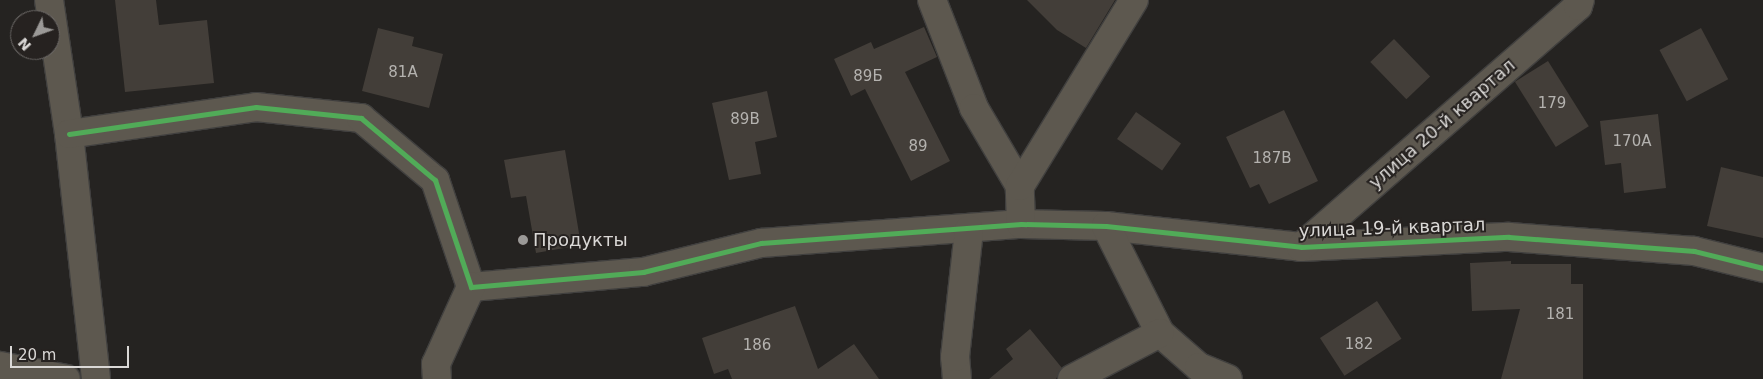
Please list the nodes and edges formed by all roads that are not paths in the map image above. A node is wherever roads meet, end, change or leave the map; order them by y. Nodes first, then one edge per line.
1 (49, 0) edge
2 (932, 0) edge
3 (1134, 0) edge
4 (1580, 0) edge
5 (68, 134) junction
6 (1020, 186) junction
7 (1021, 224) junction
8 (1106, 226) junction
9 (969, 230) junction
10 (1301, 247) junction
11 (1763, 268) edge
12 (471, 287) junction
13 (1160, 333) junction
14 (0, 366) edge
15 (66, 379) edge
16 (96, 379) edge
17 (437, 379) edge
18 (957, 379) edge
19 (1072, 379) edge
20 (1228, 379) edge

1 - 5 street
2 - 6 street
3 - 6 street
4 - 10 street, улица 20-й квартал
5 - 12 street
5 - 16 street
6 - 7 street
7 - 8 street, улица 19-й квартал
7 - 9 street, улица 19-й квартал
8 - 10 street, улица 19-й квартал
8 - 13 street
9 - 12 street
9 - 18 street
10 - 11 street, улица 19-й квартал
12 - 17 street
13 - 19 street
13 - 20 street
14 - 15 street

